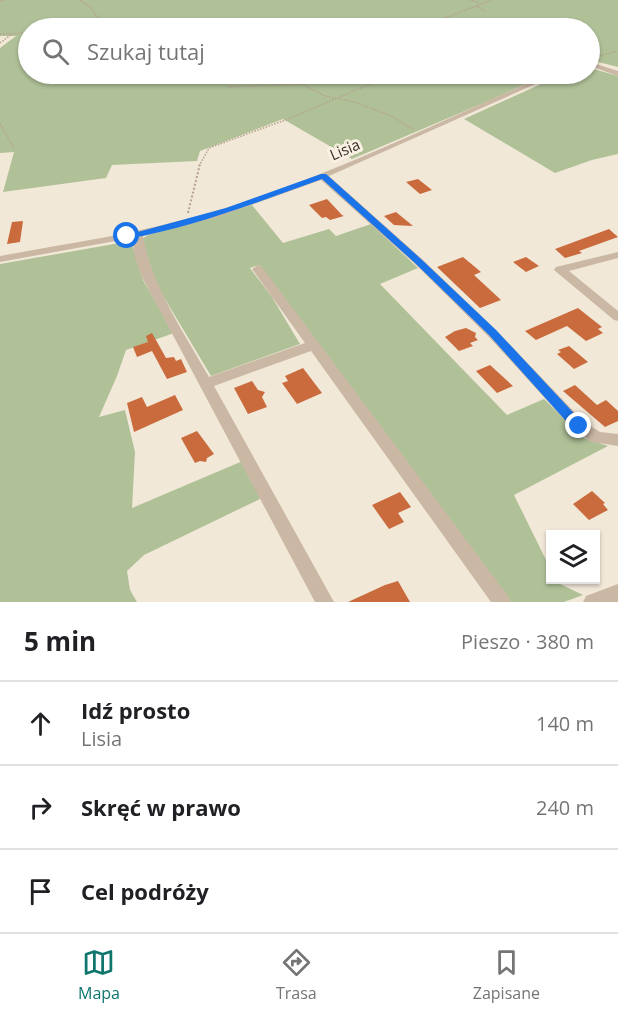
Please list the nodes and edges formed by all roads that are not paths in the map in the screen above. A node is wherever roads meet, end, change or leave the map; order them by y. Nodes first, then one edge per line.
1 (600, 68) edge
2 (618, 74) edge
3 (531, 84) edge
4 (323, 176) junction
5 (137, 235) junction
6 (618, 255) edge
7 (0, 259) edge
8 (258, 269) dead end
9 (618, 316) edge
10 (314, 345) junction
11 (207, 383) junction
12 (618, 440) edge
13 (618, 593) edge
14 (326, 602) edge
15 (502, 602) edge
16 (592, 602) edge

1 - 2 street
3 - 4 street, Lisia
4 - 5 street, Lisia
4 - 12 street
5 - 7 street, Lisia
5 - 11 street
6 - 9 street
8 - 10 street
10 - 11 street
10 - 15 street
11 - 14 street
13 - 16 street

